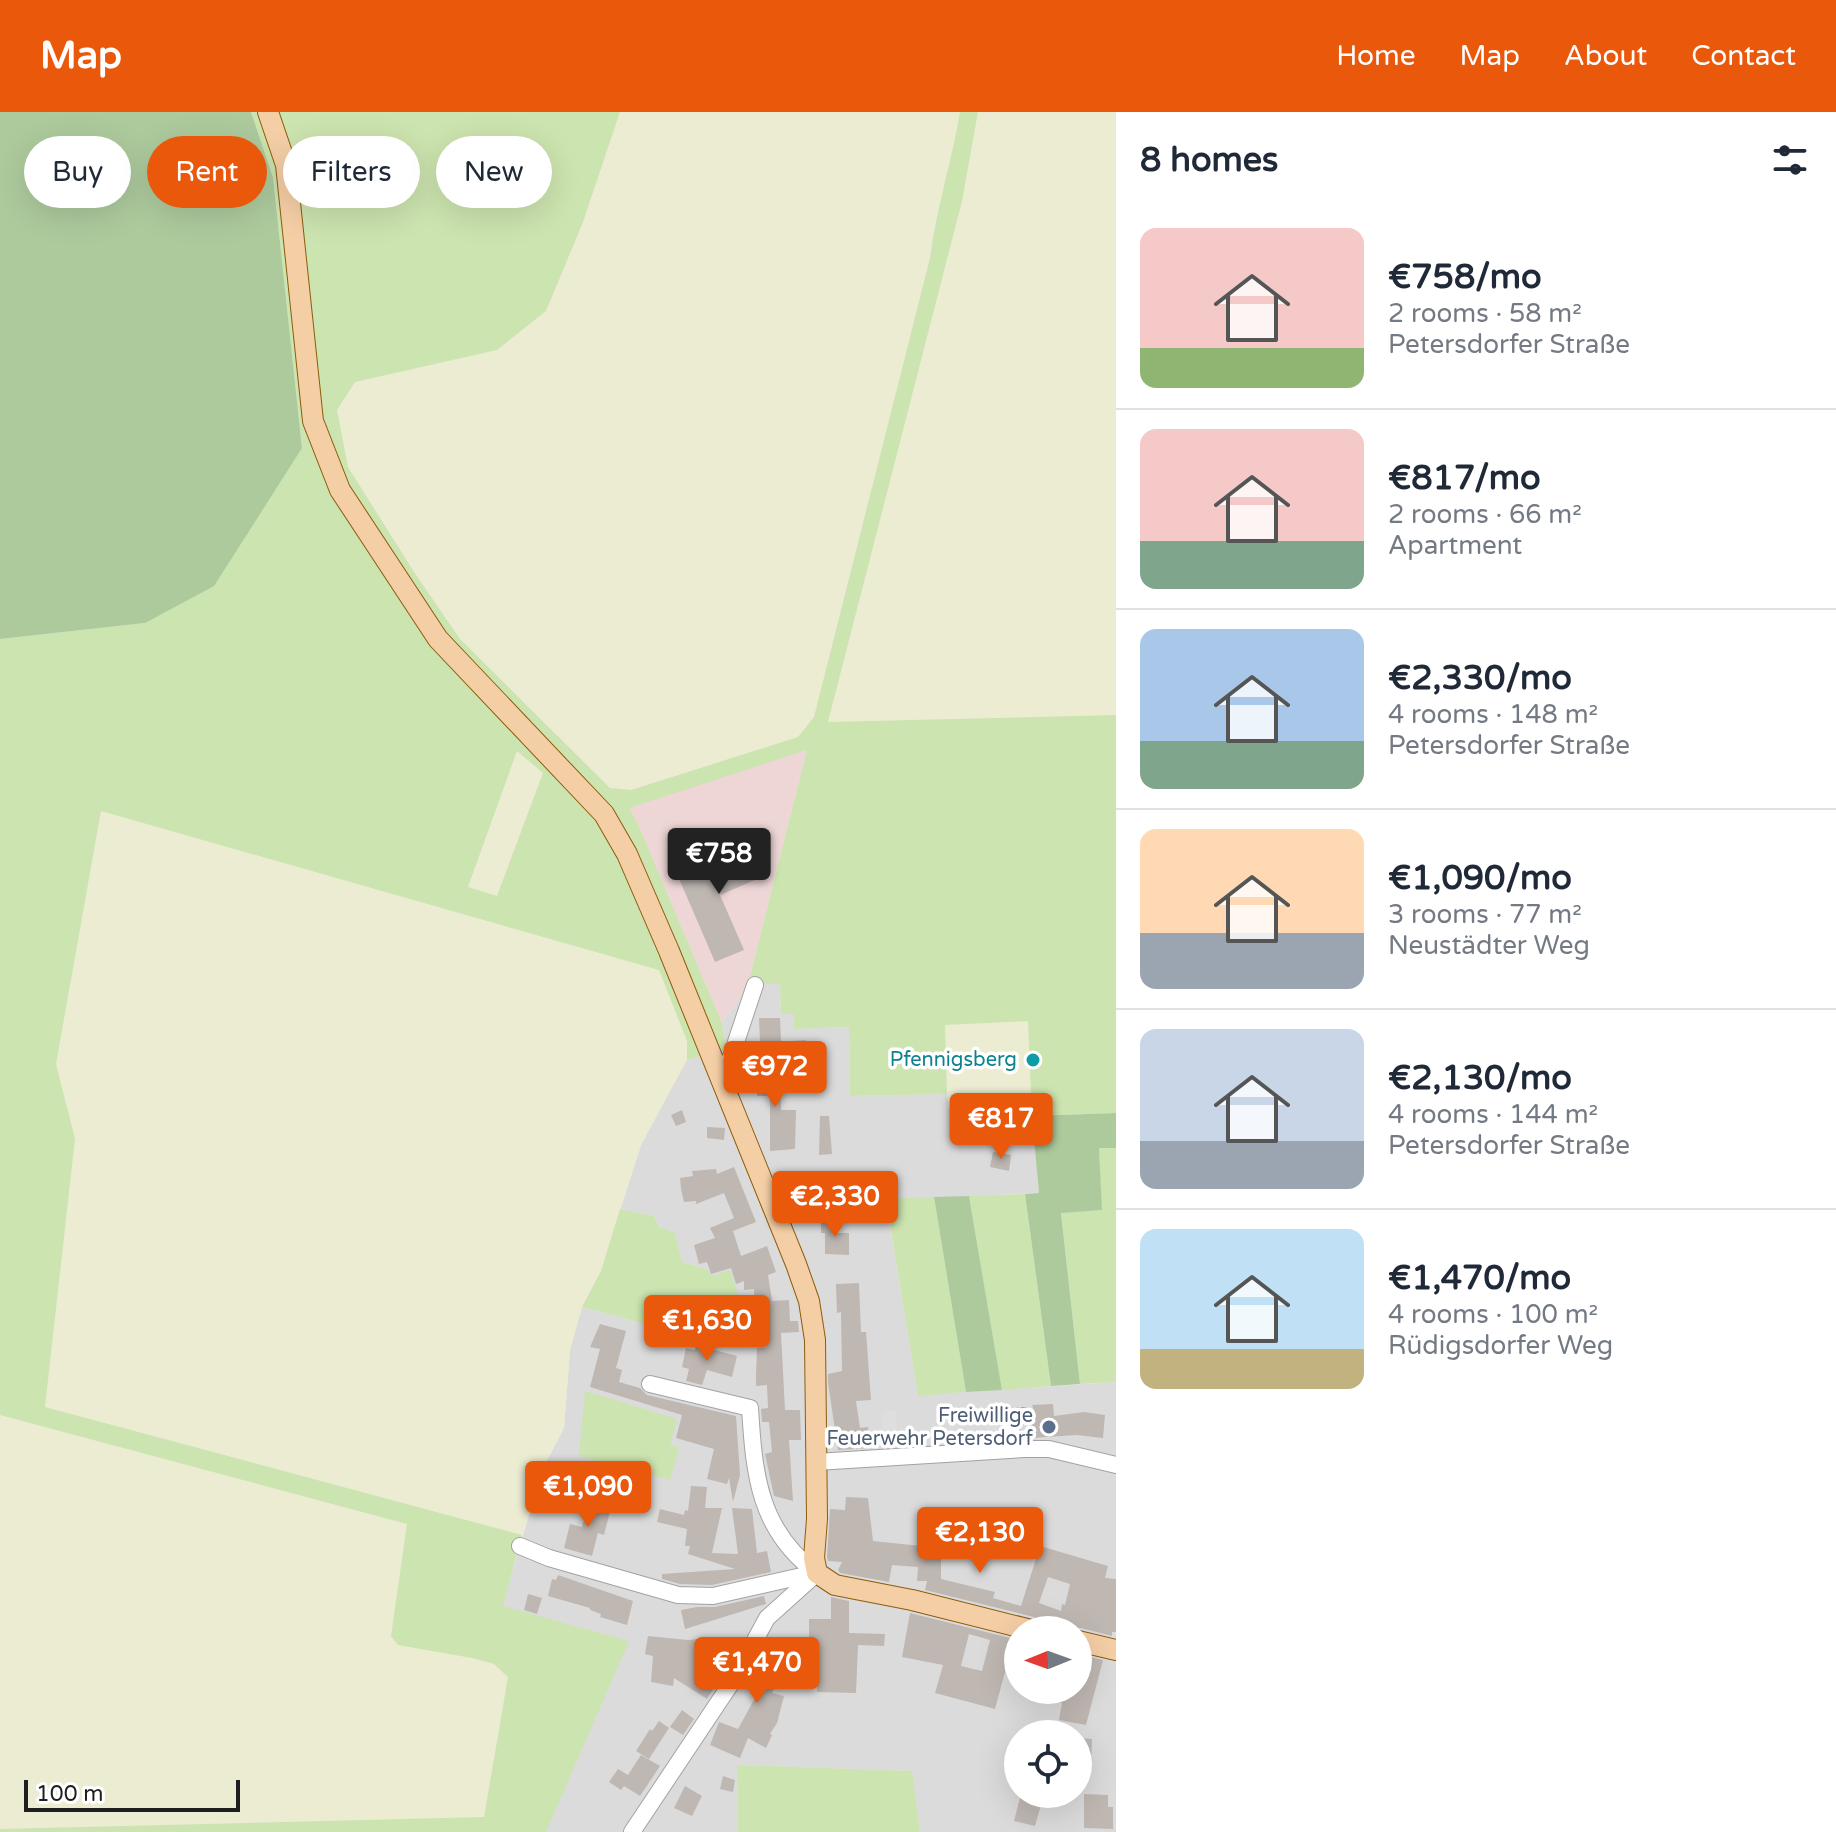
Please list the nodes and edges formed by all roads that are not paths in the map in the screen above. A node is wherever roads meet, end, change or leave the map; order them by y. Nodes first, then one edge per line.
1 (268, 112) edge
2 (755, 985) dead end
3 (718, 1069) junction
4 (650, 1384) dead end
5 (1025, 1416) dead end
6 (1003, 1450) junction
7 (816, 1462) junction
8 (1116, 1465) edge
9 (520, 1546) dead end
10 (817, 1573) junction
11 (1004, 1623) edge
12 (1092, 1644) edge
13 (1116, 1650) edge
14 (632, 1832) edge

1 - 3 main road
2 - 3 street
3 - 7 main road
4 - 10 street
5 - 6 street
6 - 7 street
6 - 8 street
7 - 10 main road
9 - 10 street
10 - 11 main road
10 - 14 street
12 - 13 main road

